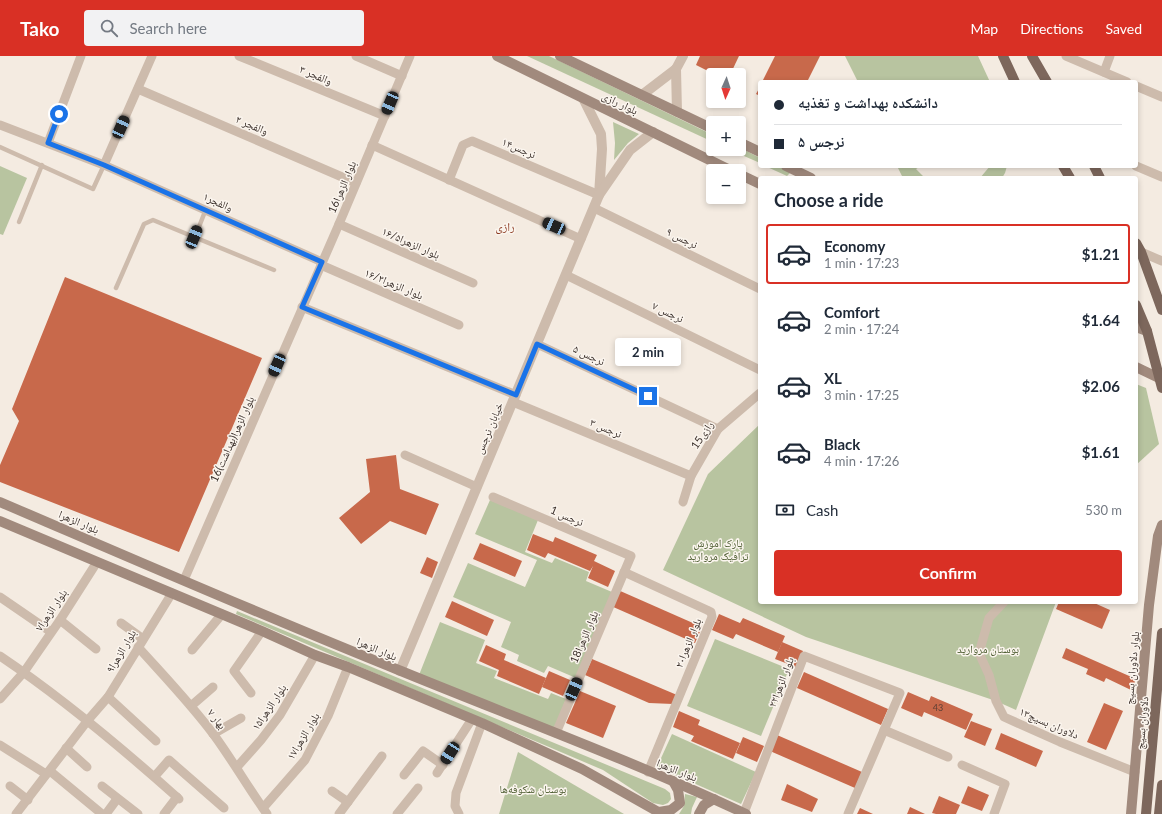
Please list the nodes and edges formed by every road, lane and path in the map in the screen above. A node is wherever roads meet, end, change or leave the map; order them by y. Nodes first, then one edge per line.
1 (81, 56) edge
2 (152, 56) edge
3 (239, 56) edge
4 (356, 56) edge
5 (410, 56) edge
6 (497, 56) edge
7 (560, 56) edge
8 (682, 56) edge
9 (1002, 56) edge
10 (1032, 56) edge
11 (1066, 56) edge
12 (1110, 56) edge
13 (676, 69) junction
14 (1104, 72) junction
15 (402, 76) junction
16 (1014, 80) edge
17 (1046, 80) edge
18 (1122, 80) edge
19 (1138, 87) edge
20 (138, 89) junction
21 (642, 95) junction
22 (1162, 97) edge
23 (584, 100) junction
24 (677, 112) junction
25 (385, 116) junction
26 (0, 125) edge
27 (706, 126) edge
28 (652, 132) junction
29 (48, 143) junction
30 (746, 145) edge
31 (372, 146) junction
32 (0, 147) edge
33 (758, 151) edge
34 (718, 164) edge
35 (42, 165) junction
36 (104, 165) junction
37 (1138, 167) edge
38 (788, 168) edge
39 (797, 175) edge
40 (746, 177) edge
41 (1162, 177) edge
42 (449, 180) junction
43 (356, 183) junction
44 (758, 183) edge
45 (599, 195) junction
46 (594, 208) junction
47 (206, 209) junction
48 (19, 222) dead end
49 (339, 224) junction
50 (194, 237) junction
51 (581, 239) junction
52 (1138, 248) edge
53 (1162, 261) edge
54 (322, 264) junction
55 (274, 270) dead end
56 (566, 275) junction
57 (473, 283) dead end
58 (116, 288) dead end
59 (758, 288) edge
60 (302, 307) junction
61 (1138, 310) edge
62 (1162, 310) edge
63 (458, 325) dead end
64 (1138, 328) edge
65 (1147, 331) junction
66 (537, 344) junction
67 (1138, 368) edge
68 (758, 369) edge
69 (1161, 384) edge
70 (758, 395) edge
71 (514, 399) junction
72 (718, 429) junction
73 (405, 455) dead end
74 (691, 476) junction
75 (477, 486) junction
76 (493, 497) dead end
77 (0, 502) edge
78 (683, 502) dead end
79 (0, 521) edge
80 (1162, 525) edge
81 (631, 556) joint
82 (97, 562) junction
83 (624, 572) junction
84 (184, 580) junction
85 (172, 593) junction
86 (0, 597) edge
87 (238, 603) junction
88 (1002, 604) edge
89 (226, 616) junction
90 (60, 620) junction
91 (121, 623) dead end
92 (262, 631) junction
93 (51, 632) junction
94 (1162, 633) edge
95 (140, 643) junction
96 (96, 649) dead end
97 (192, 650) dead end
98 (315, 655) junction
99 (0, 656) edge
100 (348, 667) junction
101 (400, 671) junction
102 (24, 672) junction
103 (213, 687) dead end
104 (251, 692) dead end
105 (108, 697) junction
106 (0, 699) edge
107 (191, 706) junction
108 (241, 718) dead end
109 (88, 720) junction
110 (477, 721) junction
111 (884, 730) junction
112 (556, 732) junction
113 (213, 734) junction
114 (156, 741) dead end
115 (4, 748) edge
116 (66, 748) junction
117 (382, 756) dead end
118 (948, 757) dead end
119 (443, 764) junction
120 (962, 766) dead end
121 (87, 767) dead end
122 (237, 767) junction
123 (48, 772) junction
124 (648, 772) junction
125 (1135, 772) junction
126 (437, 773) dead end
127 (155, 776) junction
128 (404, 776) dead end
129 (673, 781) junction
130 (1162, 785) edge
131 (10, 786) dead end
132 (102, 786) dead end
133 (418, 788) dead end
134 (332, 792) dead end
135 (117, 799) junction
136 (714, 799) junction
137 (28, 800) junction
138 (348, 802) junction
139 (224, 808) dead end
140 (265, 811) edge
141 (661, 813) edge
142 (745, 813) edge
143 (16, 814) edge
144 (102, 814) edge
145 (106, 814) edge
146 (138, 814) edge
147 (164, 814) edge
148 (339, 814) edge
149 (397, 814) edge
150 (459, 814) edge
151 (699, 814) edge
152 (848, 814) edge
153 (994, 814) edge
154 (1131, 814) edge
155 (1146, 814) edge
156 (1159, 814) edge

1 - 29 street
2 - 20 street
3 - 25 street, والفجر ۳
4 - 15 street
5 - 15 street, 16بلوار الزهرا
6 - 23 main road, بلوار رازی
7 - 21 main road, بلوار رازی
8 - 13 street
9 - 16 main road
10 - 17 main road
11 - 14 street
12 - 14 street
13 - 21 street
13 - 24 street
14 - 18 street
15 - 25 street, 16بلوار الزهرا
19 - 22 street
20 - 36 street
20 - 43 street, والفجر ۲
21 - 24 main road, بلوار رازی
23 - 28 main road, بلوار رازی
23 - 45 street
24 - 27 main road, بلوار رازی
25 - 31 street, 16بلوار الزهرا
26 - 29 street, والفجر۱
28 - 34 main road, بلوار رازی
28 - 45 street
29 - 36 street, والفجر۱
30 - 33 main road
31 - 42 street
31 - 43 street, 16بلوار الزهرا
32 - 35 lane
35 - 36 lane
35 - 48 lane
36 - 47 street, والفجر۱
37 - 41 street
38 - 39 main road
40 - 44 main road
42 - 45 street, نرجس۱۴
42 - 51 street
43 - 49 street, 16بلوار الزهرا
45 - 46 street, خیابان نرجس
46 - 51 street, خیابان نرجس
46 - 59 street, نرجس ۹
47 - 50 lane
47 - 54 street, والفجر۱
49 - 54 street, 16بلوار الزهرا
49 - 57 street, بلوار الزهرا۱۶/۵
50 - 55 lane
50 - 58 lane
51 - 56 street, خیابان نرجس
52 - 53 street
52 - 62 main road
54 - 60 street, 16بلوار الزهرا
54 - 63 street, بلوار الزهرا۱۶/۳
56 - 66 street, خیابان نرجس
56 - 68 street, نرجس ۷
60 - 71 street, نرجس ۳
60 - 84 street, 16بلوار الزهرا(بهداشت)
61 - 65 main road
64 - 65 main road
65 - 69 main road
66 - 71 street, خیابان نرجس
66 - 72 street, نرجس ۵
67 - 69 main road
70 - 72 street, 15رازی
71 - 74 street, نرجس ۳
71 - 75 street, خیابان نرجس
72 - 74 street, 15رازی
73 - 75 street
74 - 78 street, 15رازی
75 - 101 street, خیابان نرجس
76 - 81 street, 1 نرجس
77 - 84 main road, بلوار الزهرا
79 - 82 main road
80 - 125 main road, بلوار دلاوران بسیج
81 - 83 street, 18بلوار الزهرا
82 - 85 main road
82 - 90 street, بلوار الزهرا۷
83 - 112 street, 18بلوار الزهرا
83 - 124 street, بلوار الزهرا۲۰
84 - 87 main road, بلوار الزهرا
85 - 89 main road
85 - 95 street, بلوار الزهرا۹
86 - 93 street
87 - 89 main road
87 - 101 main road, بلوار الزهرا
88 - 125 street, دلاوران بسیج۱۳
89 - 92 main road
89 - 97 street
90 - 93 street, بلوار الزهرا۷
90 - 96 street
91 - 95 street, بهار ۷
92 - 98 main road
92 - 104 street
93 - 102 street, بلوار الزهرا۷
94 - 155 main road, دلاوران بسیج
95 - 105 street, بلوار الزهرا۹
95 - 107 street, بهار ۷
98 - 100 main road
98 - 122 street, بلوار الزهرا۱۵
99 - 102 street
100 - 110 main road
100 - 140 street, بلوار الزهرا۱۷
101 - 112 main road, بلوار الزهرا
102 - 106 street, بلوار الزهرا۷
102 - 109 street
103 - 107 street
105 - 109 street, بلوار الزهرا۹
105 - 114 street
107 - 113 street, بهار ۷
108 - 113 street
109 - 116 street, بلوار الزهرا۹
109 - 127 street
110 - 119 street
110 - 141 main road
110 - 150 street
111 - 118 street
111 - 142 street, بلوار الزهرا۲۲
111 - 152 street
112 - 124 main road, بلوار الزهرا
113 - 122 street, بهار ۷
115 - 123 street
116 - 121 street
116 - 123 street, بلوار الزهرا۹
117 - 138 street
119 - 126 street
119 - 128 street
120 - 153 street
122 - 140 street, بهار ۷
123 - 137 street, بلوار الزهرا۹
123 - 144 street
124 - 129 main road, بلوار الزهرا
125 - 154 main road, بلوار دلاوران بسیج
127 - 139 street
127 - 147 street
129 - 136 main road, بلوار الزهرا
129 - 141 main road
130 - 156 main road
131 - 137 street
132 - 135 street
133 - 149 street
134 - 138 street
135 - 145 street
135 - 146 street
136 - 142 main road, بلوار الزهرا
136 - 151 main road
137 - 143 street, بلوار الزهرا۹
138 - 148 street

